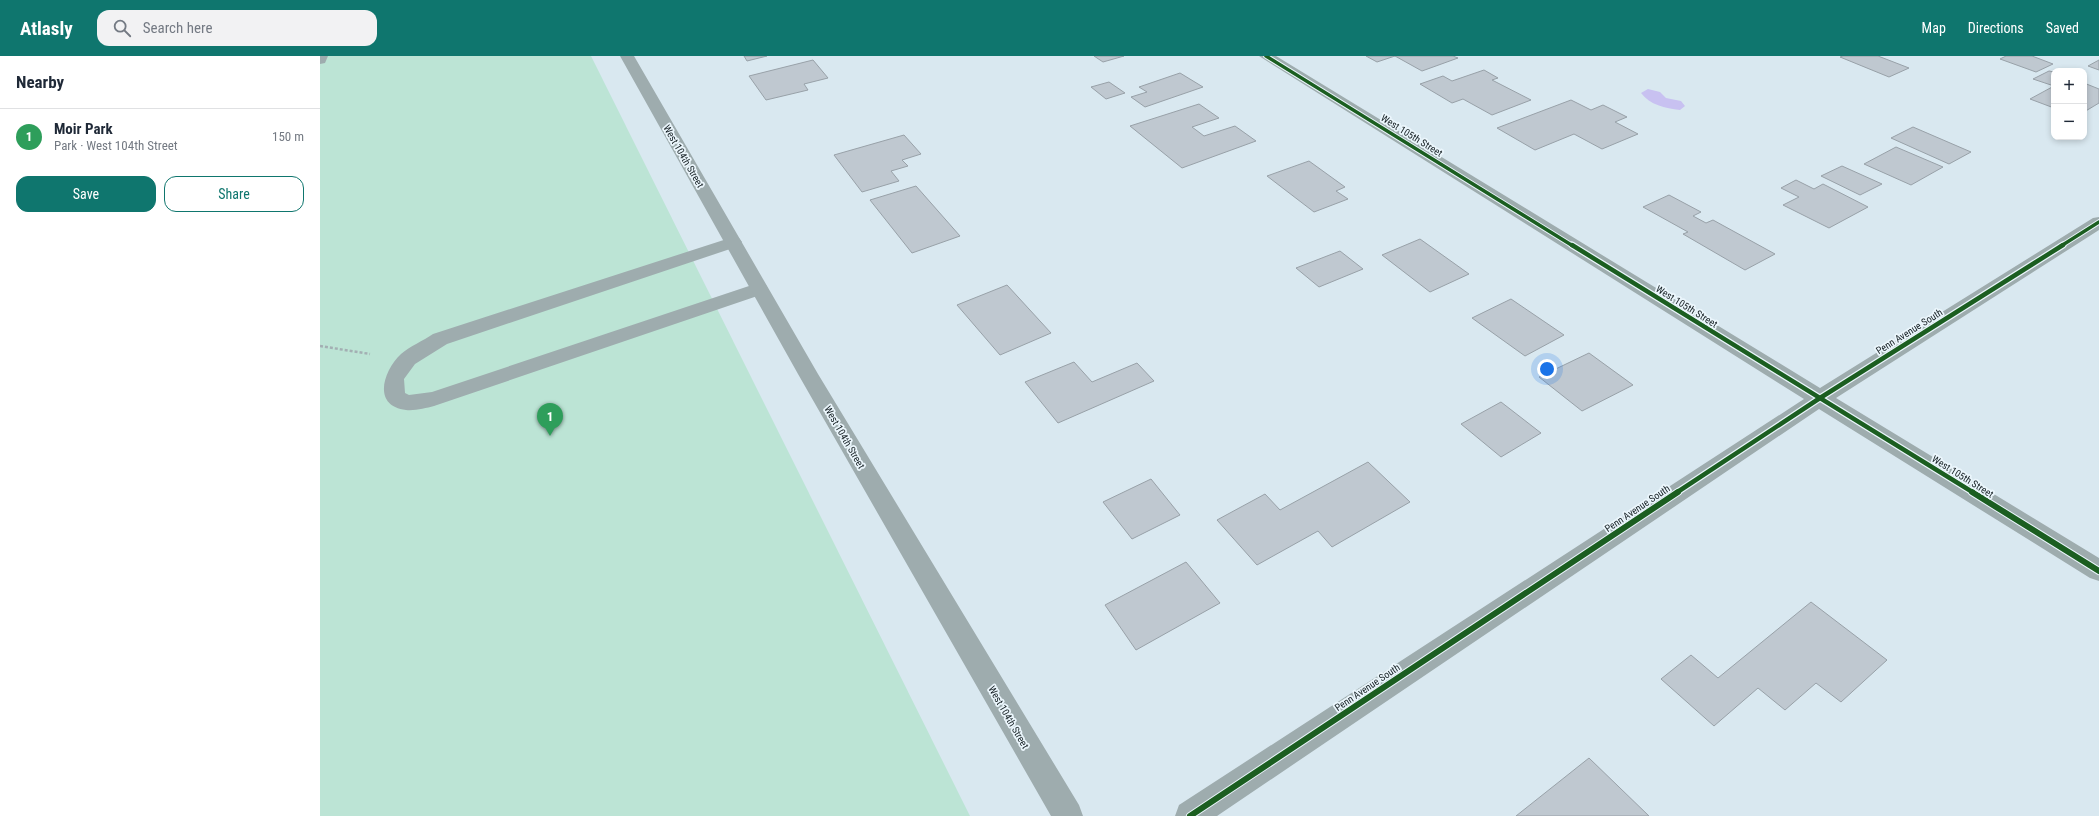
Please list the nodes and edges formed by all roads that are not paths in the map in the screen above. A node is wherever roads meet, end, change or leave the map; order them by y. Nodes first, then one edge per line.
1 (321, 56) edge
2 (627, 56) edge
3 (1266, 56) edge
4 (320, 60) edge
5 (2099, 222) edge
6 (733, 242) junction
7 (759, 289) junction
8 (1820, 398) junction
9 (2099, 571) edge
10 (1068, 816) edge
11 (1190, 816) edge

1 - 4 street
2 - 6 street, West 104th Street
3 - 8 street, West 105th Street
5 - 8 street, Penn Avenue South
6 - 7 street, West 104th Street
6 - 7 street
7 - 10 street, West 104th Street
8 - 9 street, West 105th Street
8 - 11 street, Penn Avenue South

